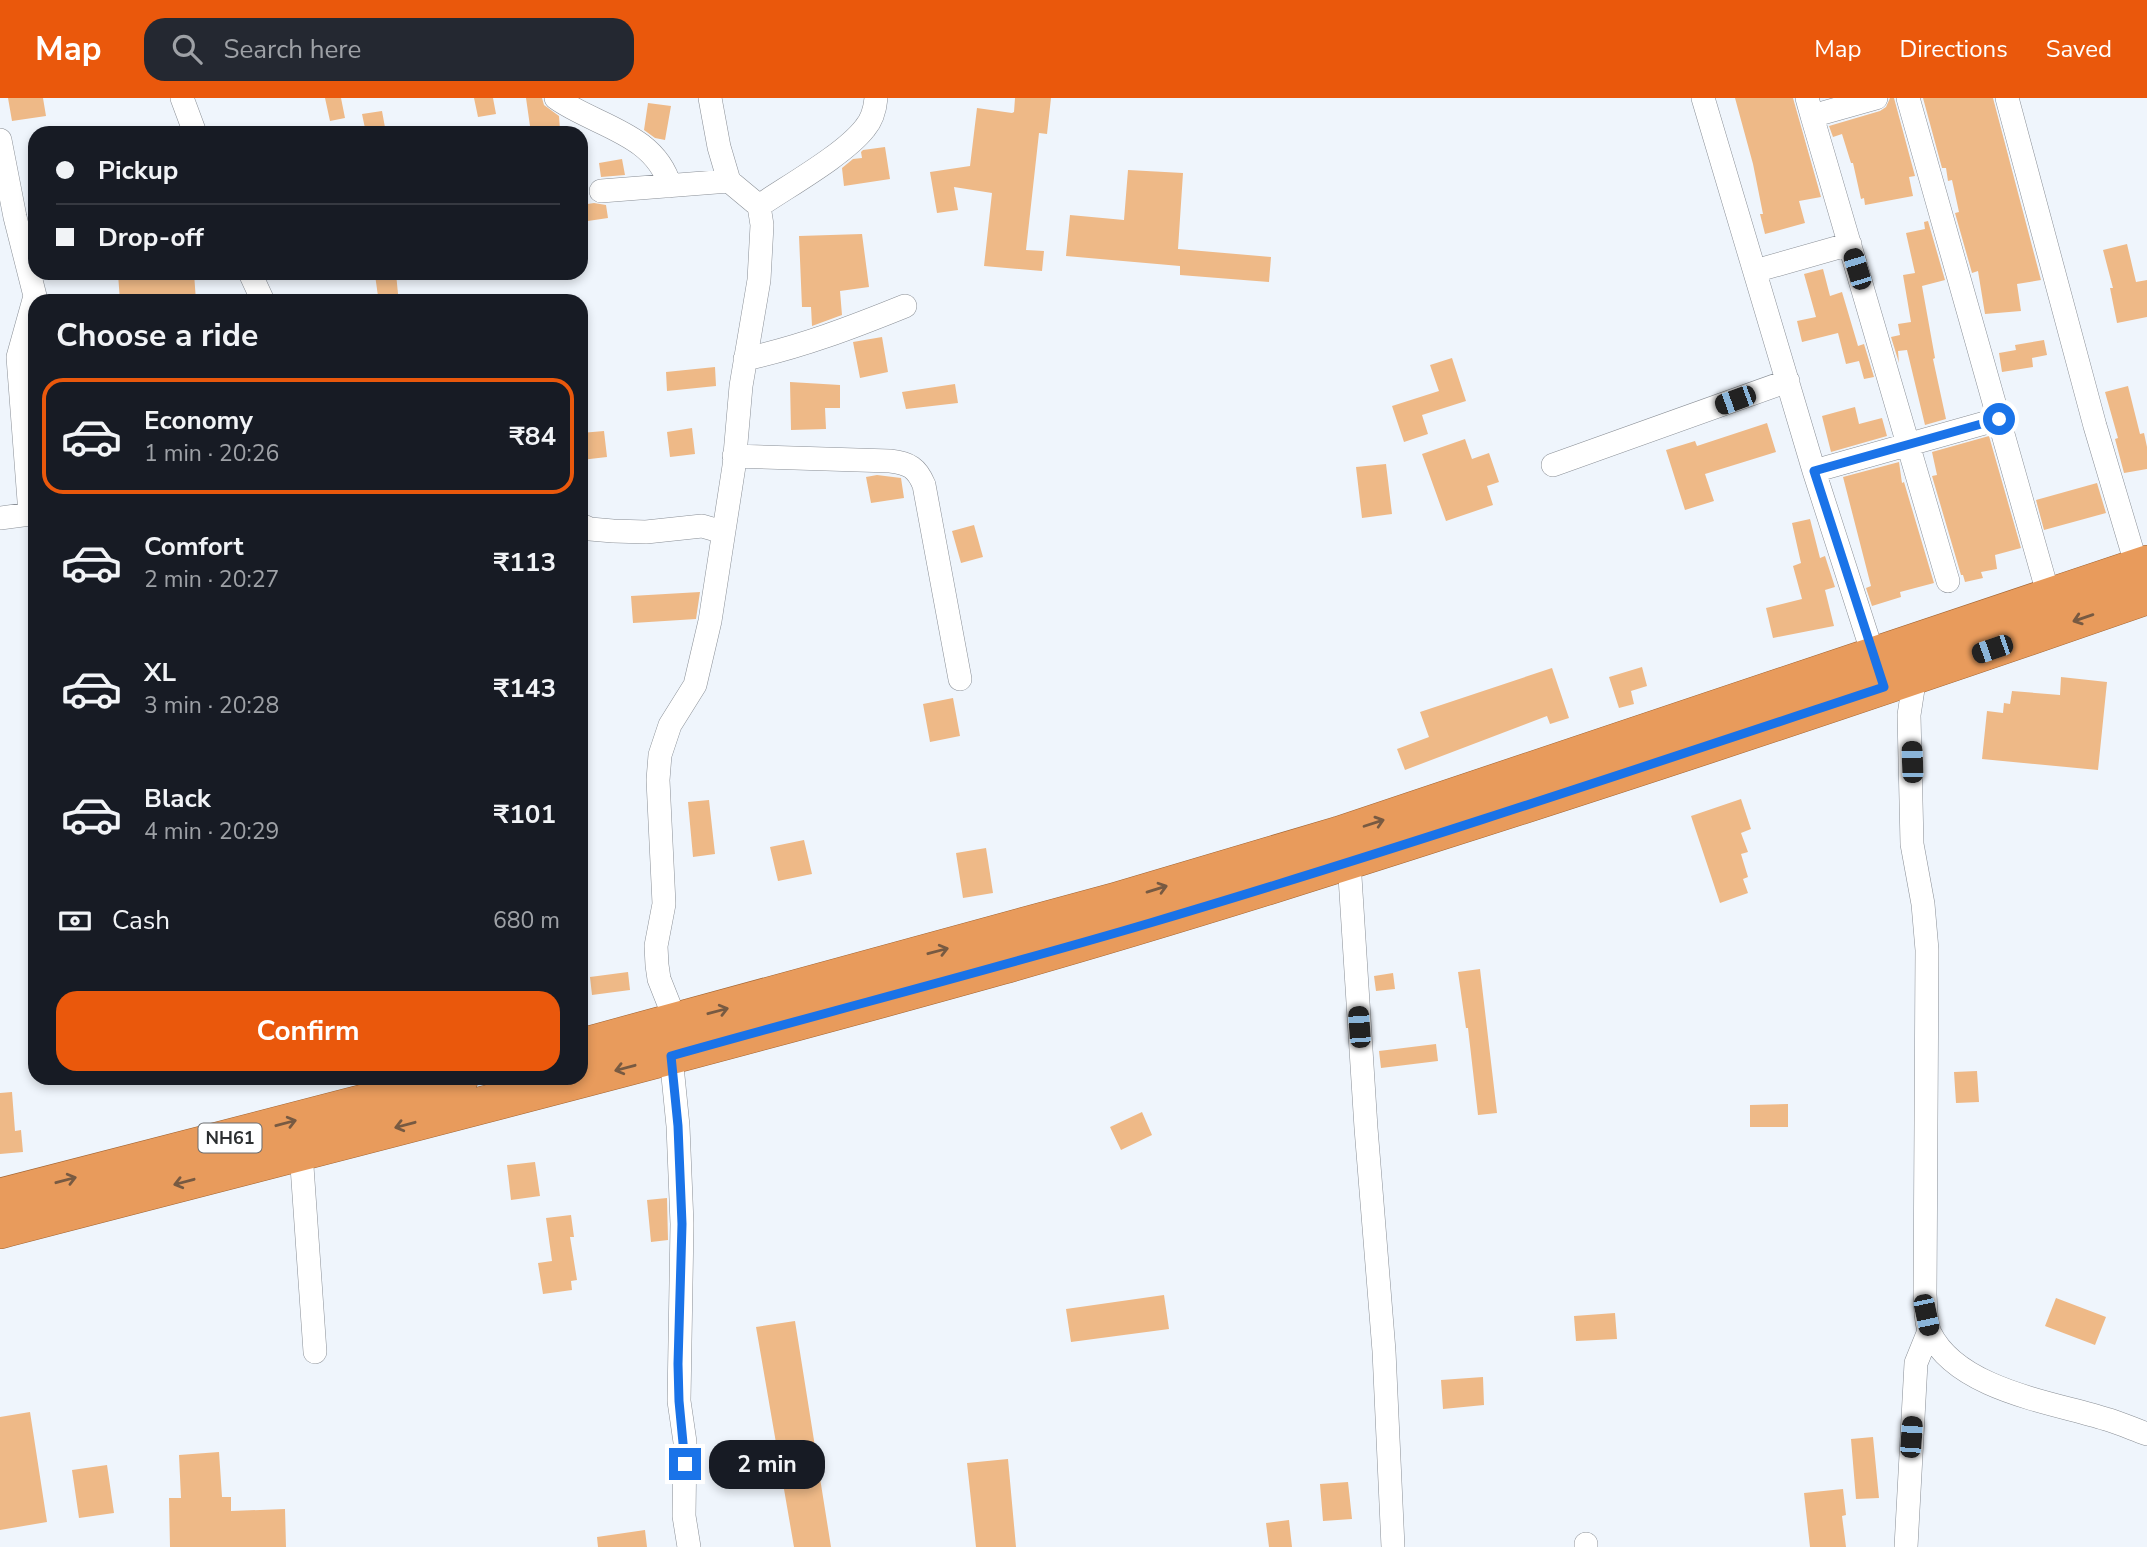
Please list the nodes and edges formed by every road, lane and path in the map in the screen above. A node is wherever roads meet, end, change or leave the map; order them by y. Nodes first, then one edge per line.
1 (182, 98) edge
2 (556, 98) edge
3 (710, 98) edge
4 (876, 98) edge
5 (1703, 98) edge
6 (1875, 98) edge
7 (1908, 98) edge
8 (2007, 98) edge
9 (1810, 107) edge
10 (192, 126) edge
11 (0, 140) edge
12 (729, 181) junction
13 (670, 186) junction
14 (601, 191) dead end
15 (759, 206) junction
16 (1850, 243) junction
17 (28, 266) edge
18 (1755, 271) junction
19 (905, 306) dead end
20 (28, 323) edge
21 (745, 359) junction
22 (1788, 382) junction
23 (1999, 419) junction
24 (1909, 445) junction
25 (734, 456) junction
26 (1553, 465) dead end
27 (1814, 471) junction
28 (28, 488) edge
29 (28, 514) edge
30 (0, 518) edge
31 (588, 528) edge
32 (723, 532) junction
33 (2144, 576) edge
34 (1948, 581) dead end
35 (2049, 597) junction
36 (1891, 673) junction
37 (960, 679) dead end
38 (1349, 861) junction
39 (678, 1043) junction
40 (588, 1047) edge
41 (588, 1069) edge
42 (404, 1085) edge
43 (533, 1085) edge
44 (372, 1089) edge
45 (301, 1152) junction
46 (0, 1197) edge
47 (0, 1230) edge
48 (1929, 1331) junction
49 (315, 1352) dead end
50 (2147, 1434) edge
51 (690, 1547) edge
52 (1393, 1547) edge
53 (1906, 1547) edge

1 - 10 street
2 - 13 street
3 - 12 street
4 - 15 street
5 - 18 street
6 - 9 street
7 - 23 street
8 - 33 street
9 - 16 street
11 - 17 street
12 - 13 street
12 - 15 street
13 - 14 street
15 - 21 street
16 - 18 street
16 - 24 street
18 - 22 street
19 - 21 street
20 - 28 street
21 - 25 street
22 - 26 street
22 - 27 street
23 - 24 street
23 - 35 street
24 - 27 street
24 - 34 street
25 - 32 street
25 - 37 street
27 - 36 street
29 - 30 street
31 - 32 street
32 - 39 street
33 - 35 highway, NH61
33 -> 36 highway, NH61
35 - 36 highway, NH61
36 - 38 highway, NH61
39 -> 36 highway, NH61
36 - 48 street
38 - 39 highway, NH61
38 - 52 street
39 - 40 highway, NH61
39 -> 41 highway, NH61
39 - 51 street
42 - 44 highway, NH61
43 -> 45 highway, NH61
46 -> 44 highway, NH61
45 -> 47 highway, NH61
45 - 49 street
48 - 50 street
48 - 53 street

